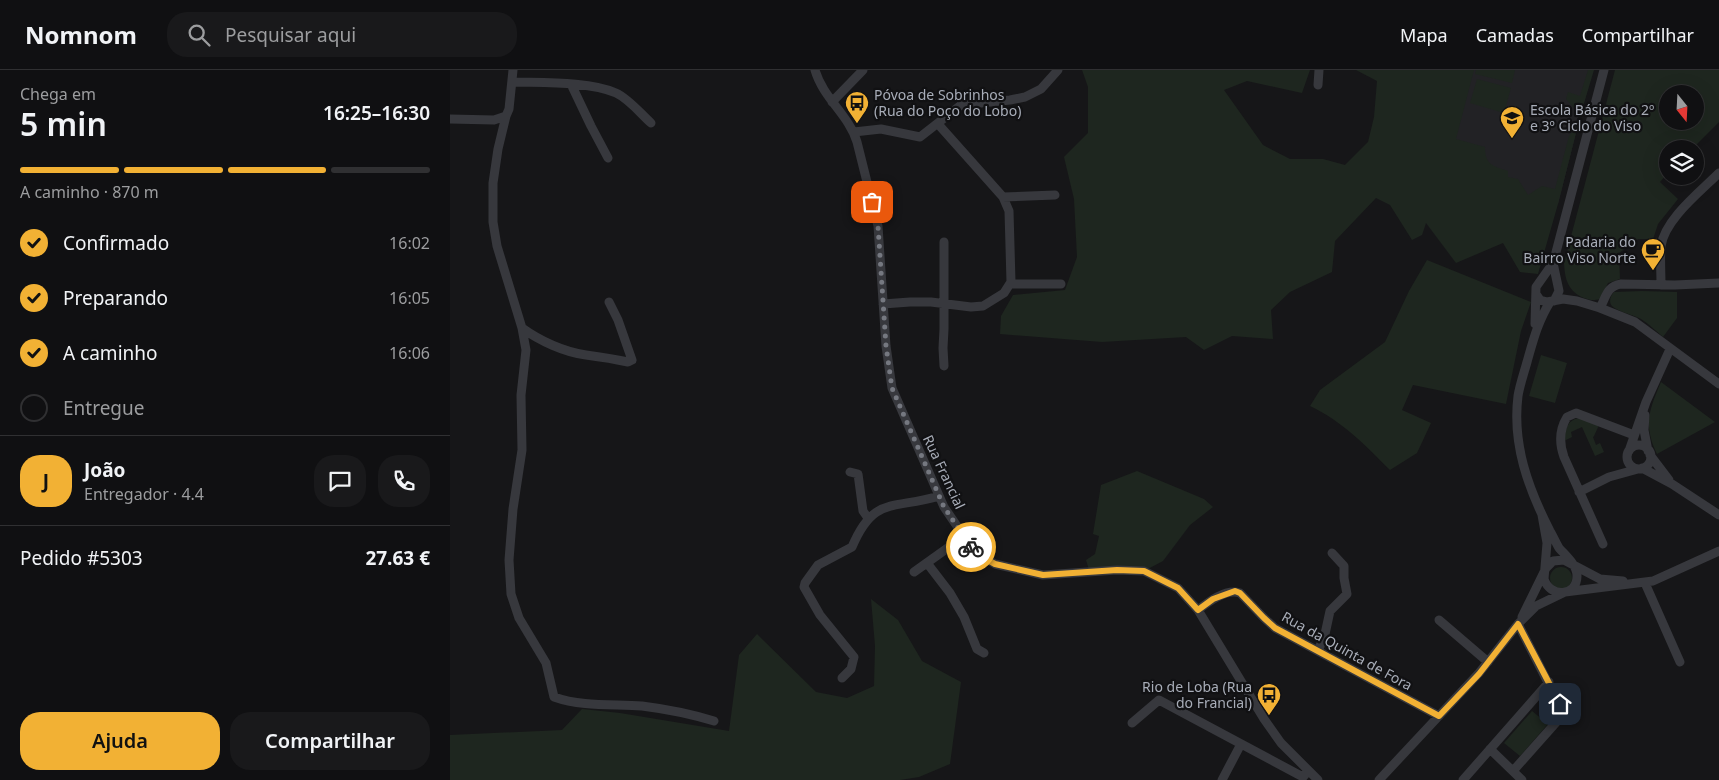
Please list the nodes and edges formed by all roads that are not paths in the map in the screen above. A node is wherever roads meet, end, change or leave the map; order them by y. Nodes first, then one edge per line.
1 (513, 70) edge
2 (815, 70) edge
3 (864, 70) edge
4 (1058, 70) edge
5 (1319, 70) edge
6 (1604, 70) edge
7 (512, 82) junction
8 (571, 84) junction
9 (1318, 85) dead end
10 (832, 102) junction
11 (506, 116) junction
12 (450, 119) edge
13 (651, 123) dead end
14 (938, 124) junction
15 (854, 132) junction
16 (608, 158) dead end
17 (1719, 173) edge
18 (1055, 195) dead end
19 (1003, 197) junction
20 (944, 242) dead end
21 (1553, 263) junction
22 (1540, 281) junction
23 (1719, 283) edge
24 (1010, 284) junction
25 (1061, 284) dead end
26 (1661, 285) junction
27 (1558, 286) junction
28 (1536, 294) junction
29 (1552, 301) junction
30 (1577, 301) junction
31 (609, 302) dead end
32 (883, 304) junction
33 (944, 304) junction
34 (1600, 308) junction
35 (522, 328) junction
36 (1534, 337) junction
37 (1670, 348) junction
38 (944, 366) dead end
39 (1719, 384) edge
40 (1646, 402) junction
41 (1634, 435) junction
42 (1649, 453) junction
43 (1628, 454) junction
44 (1640, 469) junction
45 (850, 472) dead end
46 (1609, 477) junction
47 (1672, 484) junction
48 (1579, 492) junction
49 (939, 496) junction
50 (1542, 515) junction
51 (1719, 515) edge
52 (868, 518) junction
53 (963, 536) junction
54 (1603, 544) dead end
55 (1719, 551) edge
56 (1332, 553) dead end
57 (927, 563) junction
58 (1573, 565) junction
59 (914, 572) dead end
60 (1544, 573) junction
61 (1644, 583) junction
62 (1565, 592) junction
63 (1198, 610) junction
64 (1439, 620) dead end
65 (1518, 624) junction
66 (1318, 651) junction
67 (984, 653) dead end
68 (1488, 662) junction
69 (1680, 662) dead end
70 (842, 678) dead end
71 (1549, 682) junction
72 (1439, 716) junction
73 (714, 721) dead end
74 (1132, 723) dead end
75 (1241, 744) junction
76 (1490, 749) junction
77 (1513, 771) junction
78 (1304, 776) edge
79 (1222, 780) edge
80 (1318, 780) edge
81 (1379, 780) edge
82 (1463, 780) edge
83 (1522, 780) edge

1 - 7 street
2 - 10 street
3 - 10 street
4 - 14 street
5 - 9 street
6 - 21 street
7 - 8 street
7 - 11 street
8 - 13 street
8 - 16 street
10 - 15 street
11 - 12 street
11 - 35 street
14 - 15 street
14 - 19 street
15 - 32 street, Rua Francial
17 - 26 street
18 - 19 street
19 - 24 street
20 - 33 street
21 - 22 street
21 - 27 street
22 - 27 street
22 - 28 street
23 - 26 street
24 - 25 street
24 - 33 street
26 - 34 street
27 - 29 street
27 - 30 street
28 - 29 street
28 - 36 street
29 - 30 street
29 - 36 street
30 - 34 street
31 - 35 street
32 - 33 street
32 - 49 street, Rua Francial
33 - 38 street
34 - 37 street
35 - 73 street
36 - 50 street
37 - 39 street
37 - 40 street
40 - 41 street
40 - 42 street
41 - 43 street
41 - 48 street
42 - 43 street
42 - 44 street
42 - 47 street
43 - 44 street
43 - 46 street
44 - 46 street
44 - 47 street
45 - 52 street
46 - 48 street
47 - 51 street
48 - 54 street
49 - 52 street
49 - 53 street, Rua Francial
50 - 58 street
50 - 60 street
52 - 70 street
53 - 57 street
53 - 63 street, Rua Francial
55 - 61 street
56 - 66 street
57 - 59 street
57 - 67 street
58 - 60 street
58 - 61 street
58 - 62 street
60 - 62 street
60 - 65 street
61 - 62 street
61 - 69 street
62 - 65 street
63 - 66 street, Rua da Quinta de Fora
63 - 78 street, Rua Francial
64 - 68 street
65 - 68 street
65 - 71 street
66 - 72 street, Rua da Quinta de Fora
68 - 72 street
71 - 76 street
71 - 77 street
72 - 81 street
74 - 75 street
75 - 78 street
75 - 79 street
76 - 77 street
76 - 82 street
77 - 83 street
78 - 80 street, Rua Francial

